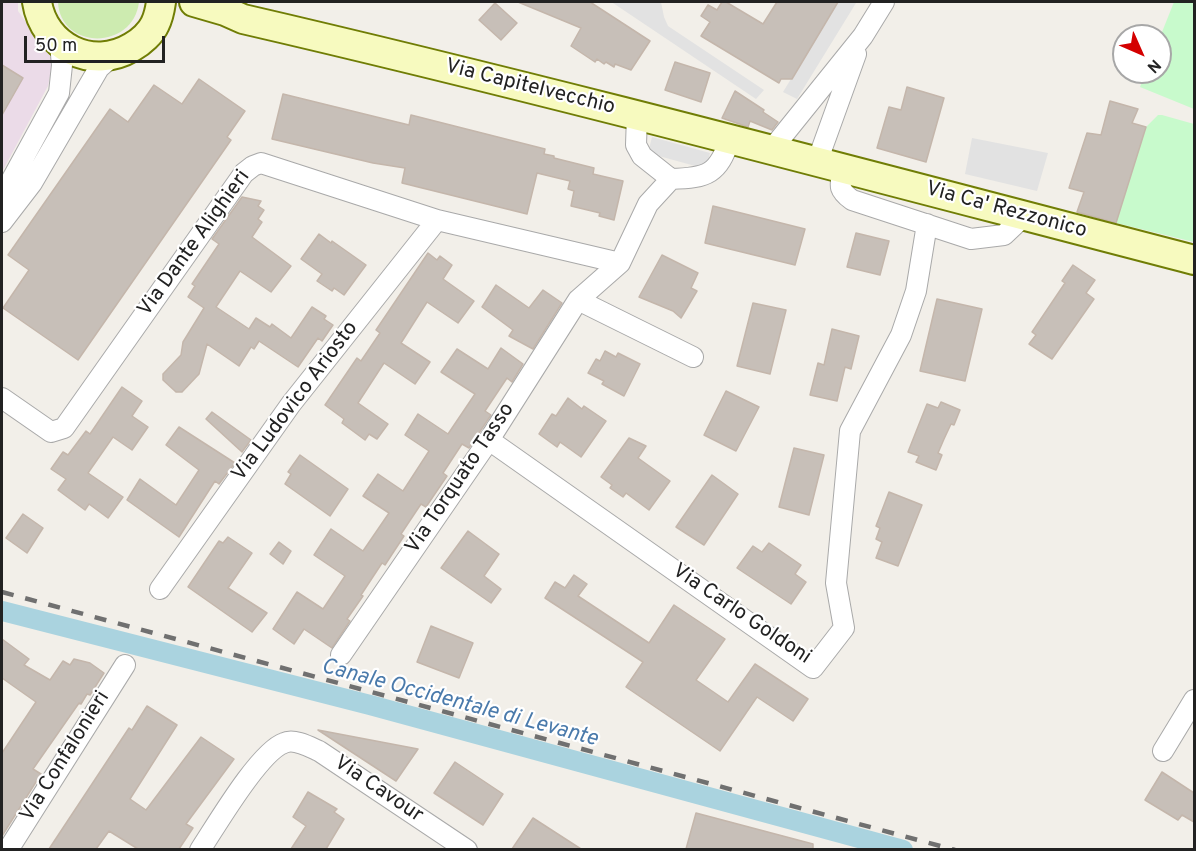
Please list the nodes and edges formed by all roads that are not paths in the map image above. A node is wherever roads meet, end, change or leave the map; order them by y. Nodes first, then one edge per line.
1 (37, 2) edge
2 (194, 2) edge
3 (884, 2) edge
4 (158, 13) edge
5 (243, 19) junction
6 (863, 36) junction
7 (60, 44) junction
8 (113, 56) junction
9 (637, 115) junction
10 (730, 139) junction
11 (772, 150) junction
12 (830, 165) junction
13 (671, 179) junction
14 (2, 209) edge
15 (1024, 216) junction
16 (438, 220) junction
17 (2, 222) edge
18 (927, 224) junction
19 (1194, 260) edge
20 (620, 263) junction
21 (578, 300) junction
22 (693, 357) dead end
23 (2, 399) edge
24 (489, 440) junction
25 (160, 589) dead end
26 (341, 655) dead end
27 (125, 666) dead end
28 (1194, 700) edge
29 (1163, 751) dead end
30 (8, 849) edge
31 (200, 849) edge
32 (467, 849) edge

1 - 7 main road
2 - 5 main road, Via Capitelvecchio
3 - 6 street
4 - 5 main road, Via Capitelvecchio
4 - 8 main road
5 - 9 main road, Via Capitelvecchio
6 - 11 street
6 - 12 street
7 - 8 main road
7 - 14 street
8 - 17 street
9 - 10 main road, Via Capitelvecchio
9 - 13 street
10 - 11 main road, Via Capitelvecchio
10 - 13 street
11 - 12 main road, Via Capitelvecchio
12 - 15 main road, Via Ca' Rezzonico
12 - 18 street
13 - 20 street, Via Torquato Tasso
15 - 18 street
15 - 19 main road, Via Ca' Rezzonico
16 - 20 street, Via Dante Alighieri
16 - 23 street, Via Dante Alighieri
16 - 25 street, Via Ludovico Ariosto
18 - 24 street, Via Carlo Goldoni
20 - 21 street, Via Torquato Tasso
21 - 22 street
21 - 24 street, Via Torquato Tasso
24 - 26 street, Via Torquato Tasso
27 - 30 street, Via Confalonieri
28 - 29 street
31 - 32 street, Via Cavour

